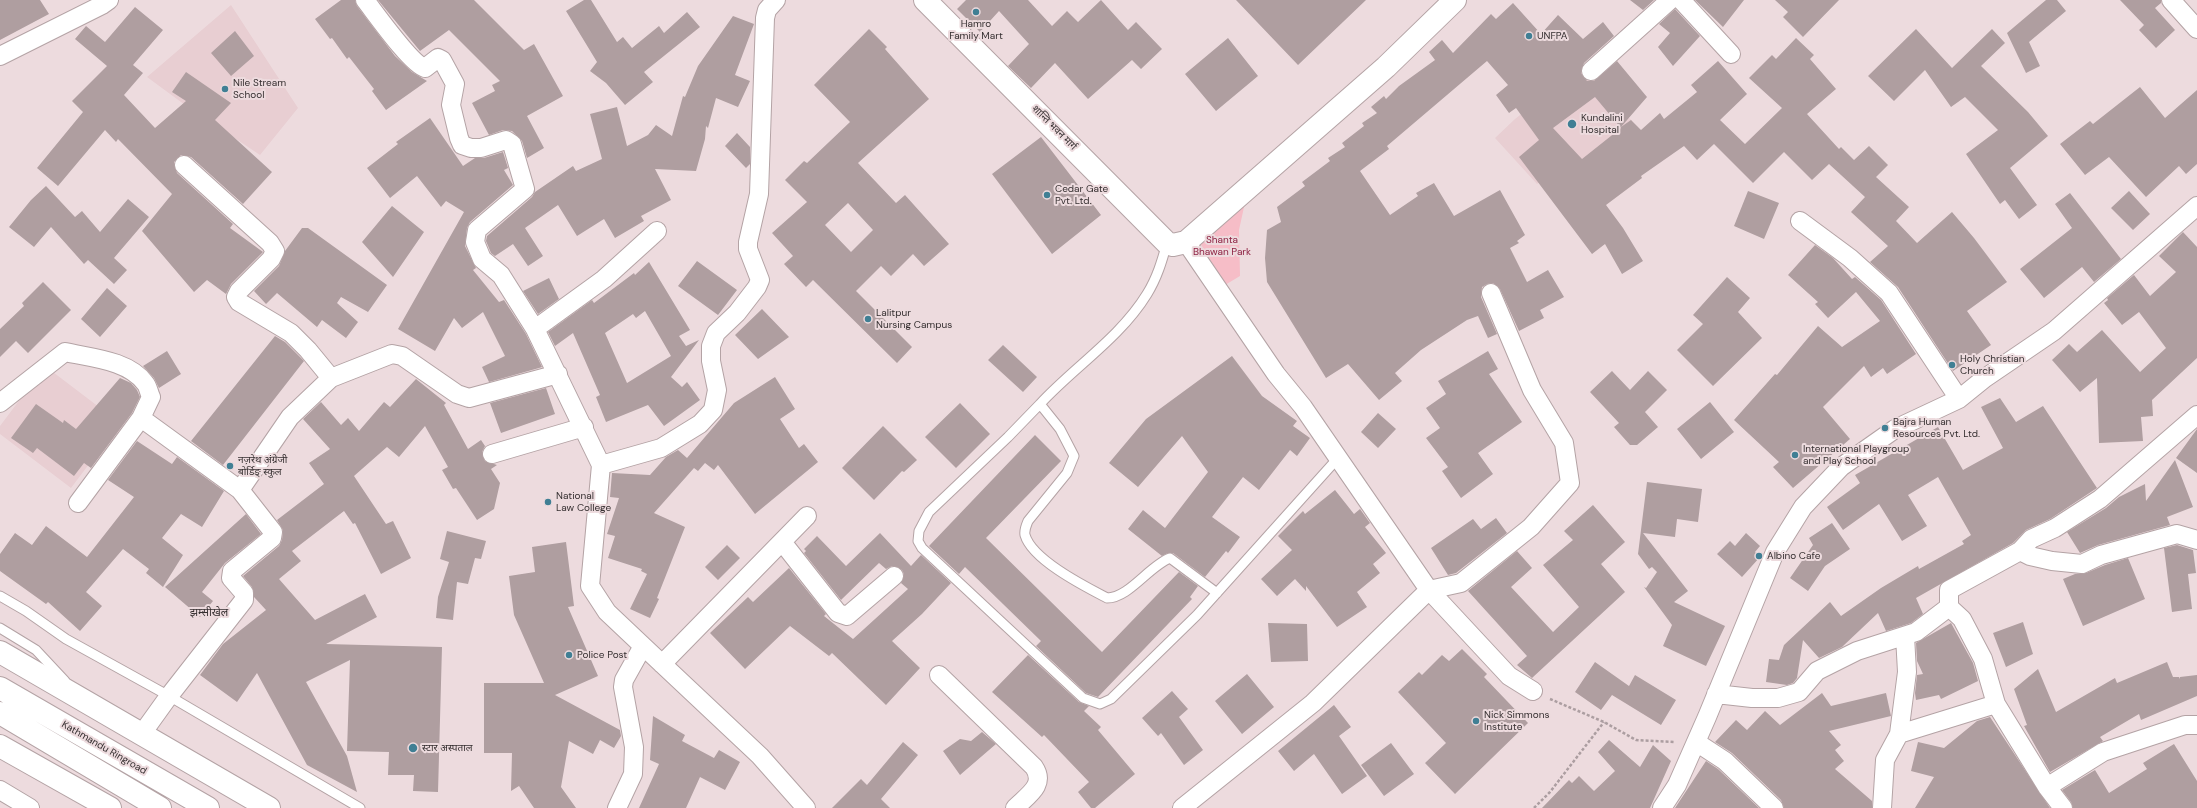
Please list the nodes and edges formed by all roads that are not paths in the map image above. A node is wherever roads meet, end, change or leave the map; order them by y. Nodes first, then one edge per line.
1 (109, 0) edge
2 (365, 0) edge
3 (776, 0) edge
4 (925, 0) edge
5 (1455, 0) edge
6 (1670, 0) edge
7 (1681, 0) edge
8 (2171, 0) edge
9 (2197, 29) edge
10 (1731, 54) dead end
11 (0, 56) edge
12 (1591, 71) dead end
13 (184, 165) dead end
14 (2197, 206) edge
15 (1800, 221) dead end
16 (657, 231) dead end
17 (1177, 242) junction
18 (1491, 293) dead end
19 (535, 329) junction
20 (558, 374) junction
21 (331, 378) junction
22 (1959, 399) junction
23 (0, 403) edge
24 (1040, 404) junction
25 (2197, 415) edge
26 (141, 418) junction
27 (584, 427) junction
28 (492, 454) dead end
29 (1338, 458) junction
30 (601, 465) junction
31 (240, 490) junction
32 (78, 503) dead end
33 (807, 516) dead end
34 (2197, 540) edge
35 (783, 543) junction
36 (2020, 551) junction
37 (894, 576) dead end
38 (1429, 590) junction
39 (1217, 593) junction
40 (0, 596) edge
41 (1949, 607) junction
42 (0, 628) edge
43 (1905, 636) junction
44 (643, 646) junction
45 (0, 652) edge
46 (662, 664) junction
47 (939, 675) dead end
48 (0, 688) edge
49 (1533, 691) road end
50 (1716, 694) junction
51 (169, 696) junction
52 (82, 700) junction
53 (1996, 704) junction
54 (0, 713) edge
55 (2197, 725) edge
56 (1899, 734) junction
57 (141, 735) junction
58 (1696, 742) junction
59 (0, 746) edge
60 (2047, 787) junction
61 (0, 790) edge
62 (239, 800) edge
63 (30, 808) edge
64 (110, 808) edge
65 (160, 808) edge
66 (208, 808) edge
67 (269, 808) edge
68 (360, 808) edge
69 (616, 808) edge
70 (806, 808) edge
71 (1015, 808) edge
72 (1182, 808) edge
73 (1662, 808) edge
74 (1774, 808) edge
75 (1882, 808) edge
76 (2063, 808) edge

1 - 11 street
2 - 19 street
3 - 30 street
4 - 17 main road, शान्ति भवन मार्ग
5 - 17 main road
6 - 12 street
7 - 10 street
8 - 9 street
13 - 21 street
14 - 22 street
15 - 22 street
16 - 19 street
17 - 24 lane
17 - 29 street
18 - 38 street
19 - 20 street
20 - 21 street
20 - 27 street
21 - 31 street
22 - 50 street
23 - 26 street
24 - 39 lane
24 - 39 lane
25 - 36 street
26 - 31 street
26 - 32 street
27 - 28 street
27 - 30 street
29 - 38 street
29 - 39 lane
30 - 44 street
31 - 51 street
33 - 35 street
34 - 36 street
35 - 37 street
35 - 46 street
36 - 41 street
38 - 49 street
38 - 72 street
40 - 51 lane
41 - 43 street
41 - 53 street
42 - 52 lane
43 - 50 street
43 - 56 street
44 - 46 street
44 - 69 street
45 - 52 main road
46 - 70 street
47 - 71 street
48 - 66 main road, Kathmandu Ringroad
50 - 58 street
51 - 57 street
51 - 68 lane
52 - 57 main road
53 - 56 street
53 - 60 street
54 - 65 main road
55 - 60 street
56 - 75 street
57 - 62 main road
58 - 73 street
58 - 74 street
59 - 64 main road
60 - 76 street
61 - 63 street
62 - 67 main road

